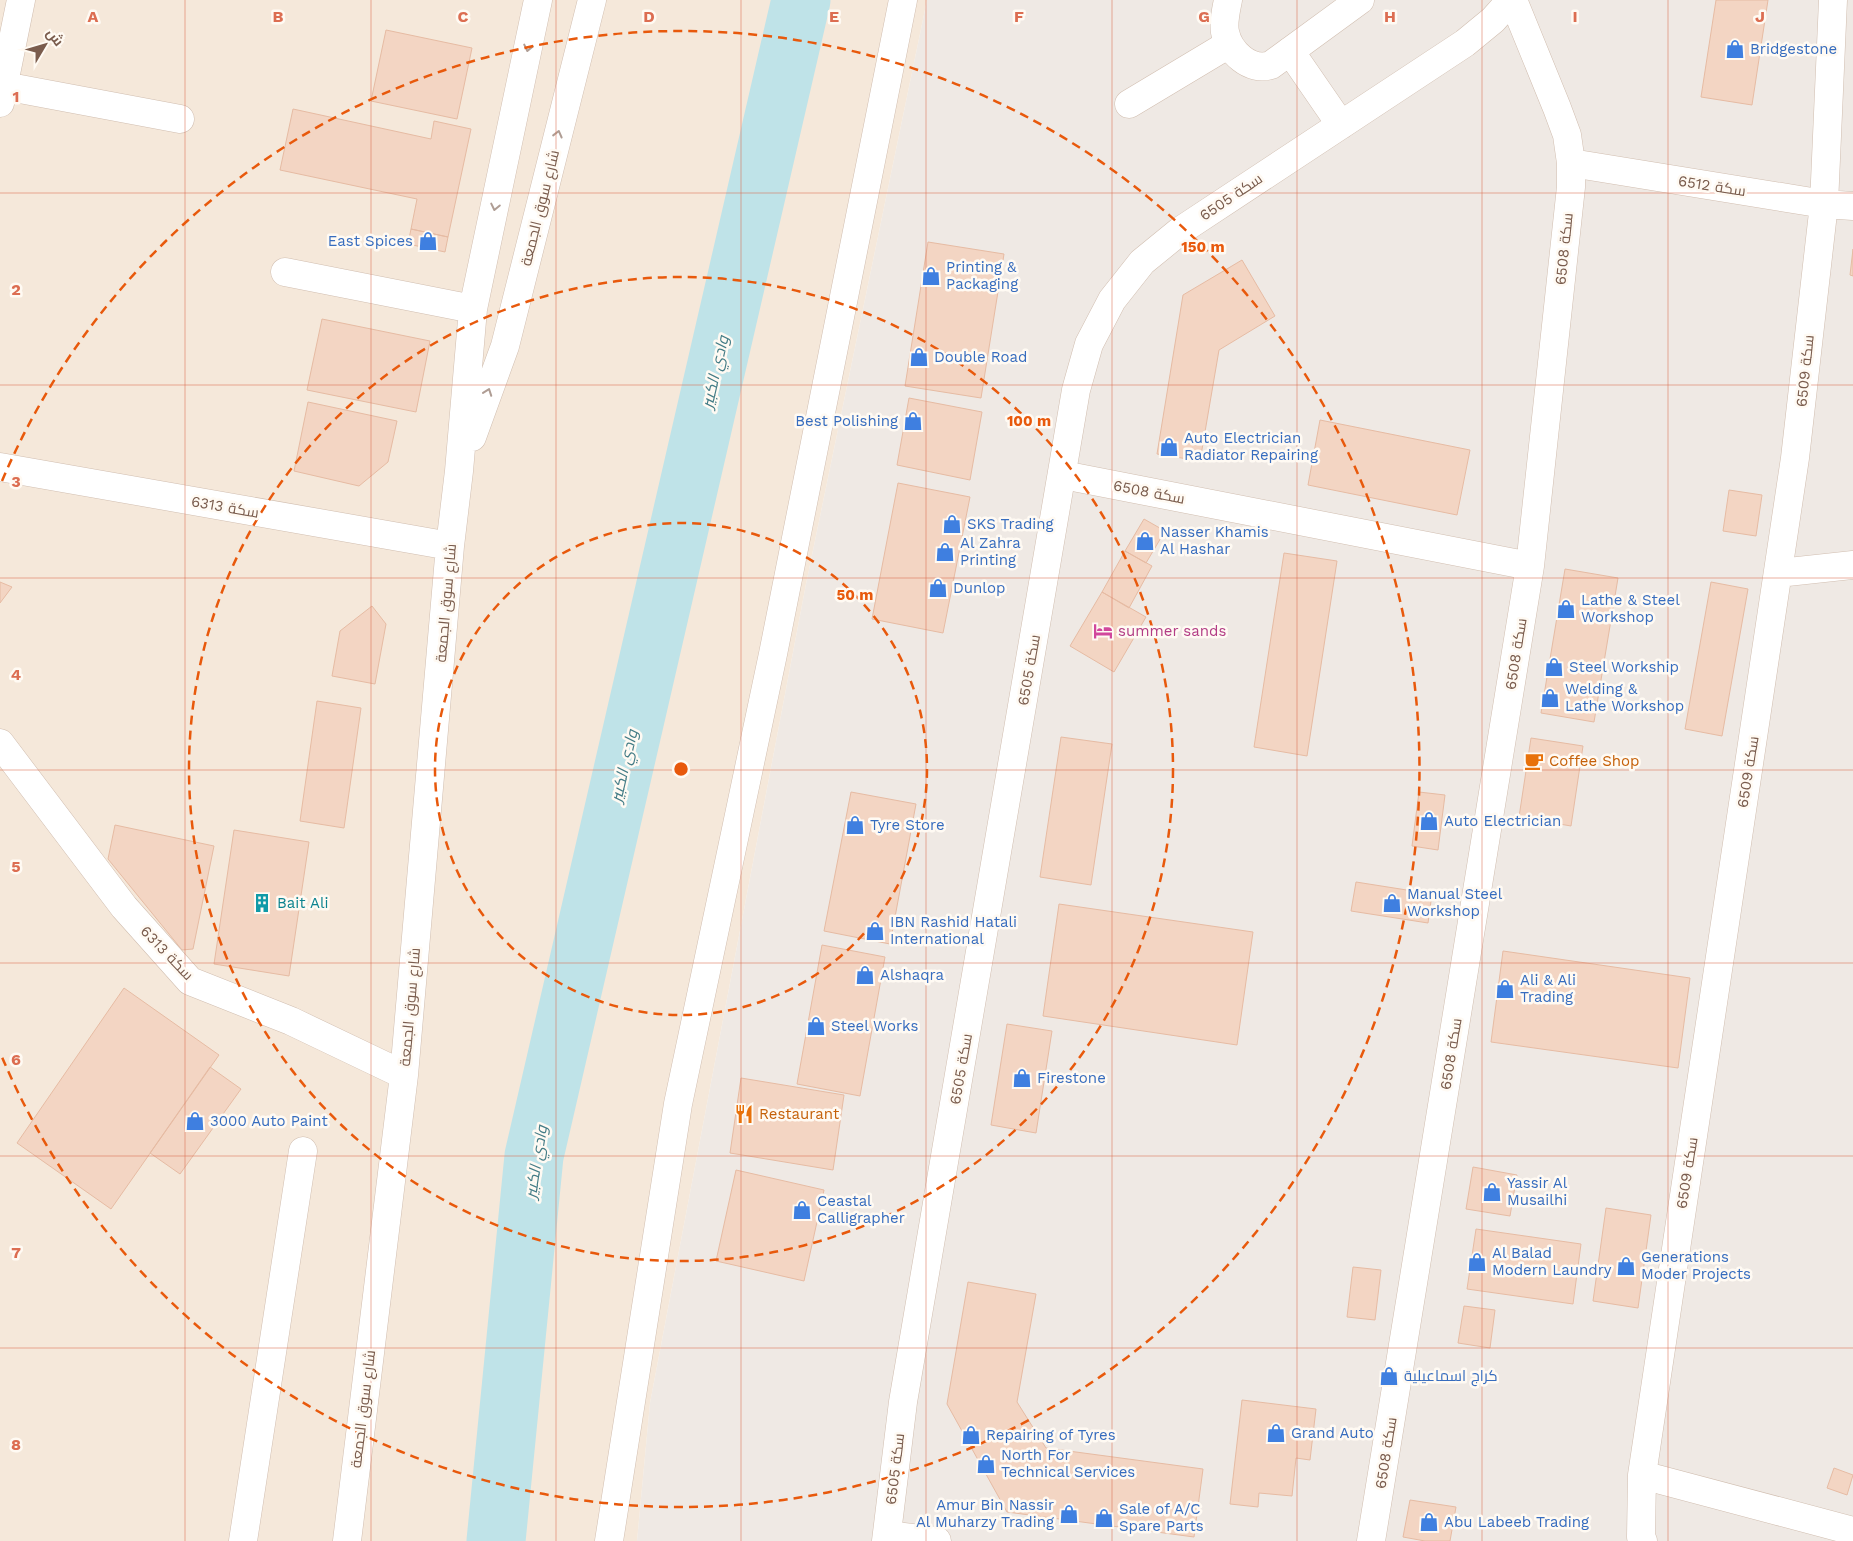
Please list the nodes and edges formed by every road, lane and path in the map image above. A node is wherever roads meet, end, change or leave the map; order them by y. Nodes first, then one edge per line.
1 (21, 0) edge
2 (592, 0) edge
3 (902, 0) edge
4 (1228, 0) edge
5 (1360, 0) edge
6 (1512, 0) edge
7 (1833, 0) edge
8 (536, 2) edge
9 (1229, 44) junction
10 (1290, 51) junction
11 (2, 96) edge
12 (1130, 104) dead end
13 (180, 119) dead end
14 (1341, 125) junction
15 (1571, 163) junction
16 (1824, 204) junction
17 (1853, 206) edge
18 (285, 272) dead end
19 (473, 310) junction
20 (0, 467) edge
21 (459, 471) junction
22 (1063, 475) junction
23 (450, 546) junction
24 (1853, 565) edge
25 (1530, 566) junction
26 (1778, 573) junction
27 (0, 743) edge
28 (404, 1075) junction
29 (303, 1151) dead end
30 (1642, 1475) junction
31 (1853, 1531) edge
32 (887, 1538) edge
33 (1635, 1540) edge
34 (243, 1541) edge
35 (346, 1541) edge
36 (608, 1541) edge
37 (937, 1541) edge
38 (1371, 1541) edge

1 - 11 street
21 -> 2 street, شارع سوق الجمعة
3 - 36 street
4 - 9 street
5 - 10 street
6 - 14 street, سكة 6505
6 - 15 street, سكة 6508
7 - 16 street, سكة 6509
8 -> 19 street, شارع سوق الجمعة
9 - 10 street
9 - 12 street
10 - 14 street
11 - 13 street
14 - 22 street, سكة 6505
15 - 16 street, سكة 6512
15 - 25 street, سكة 6508
16 - 17 street, سكة 6512
16 - 26 street, سكة 6509
18 - 19 street
19 - 21 street, شارع سوق الجمعة
20 - 23 street, سكة 6313
21 - 23 street, شارع سوق الجمعة
22 - 25 street, سكة 6508
22 - 32 street, سكة 6505
23 - 28 street, شارع سوق الجمعة
24 - 26 street
25 - 38 street, سكة 6508
26 - 30 street, سكة 6509
27 - 28 street, سكة 6313
28 - 35 street, شارع سوق الجمعة
29 - 34 street
30 - 31 street
30 - 33 street, سكة 6509
32 - 37 street

